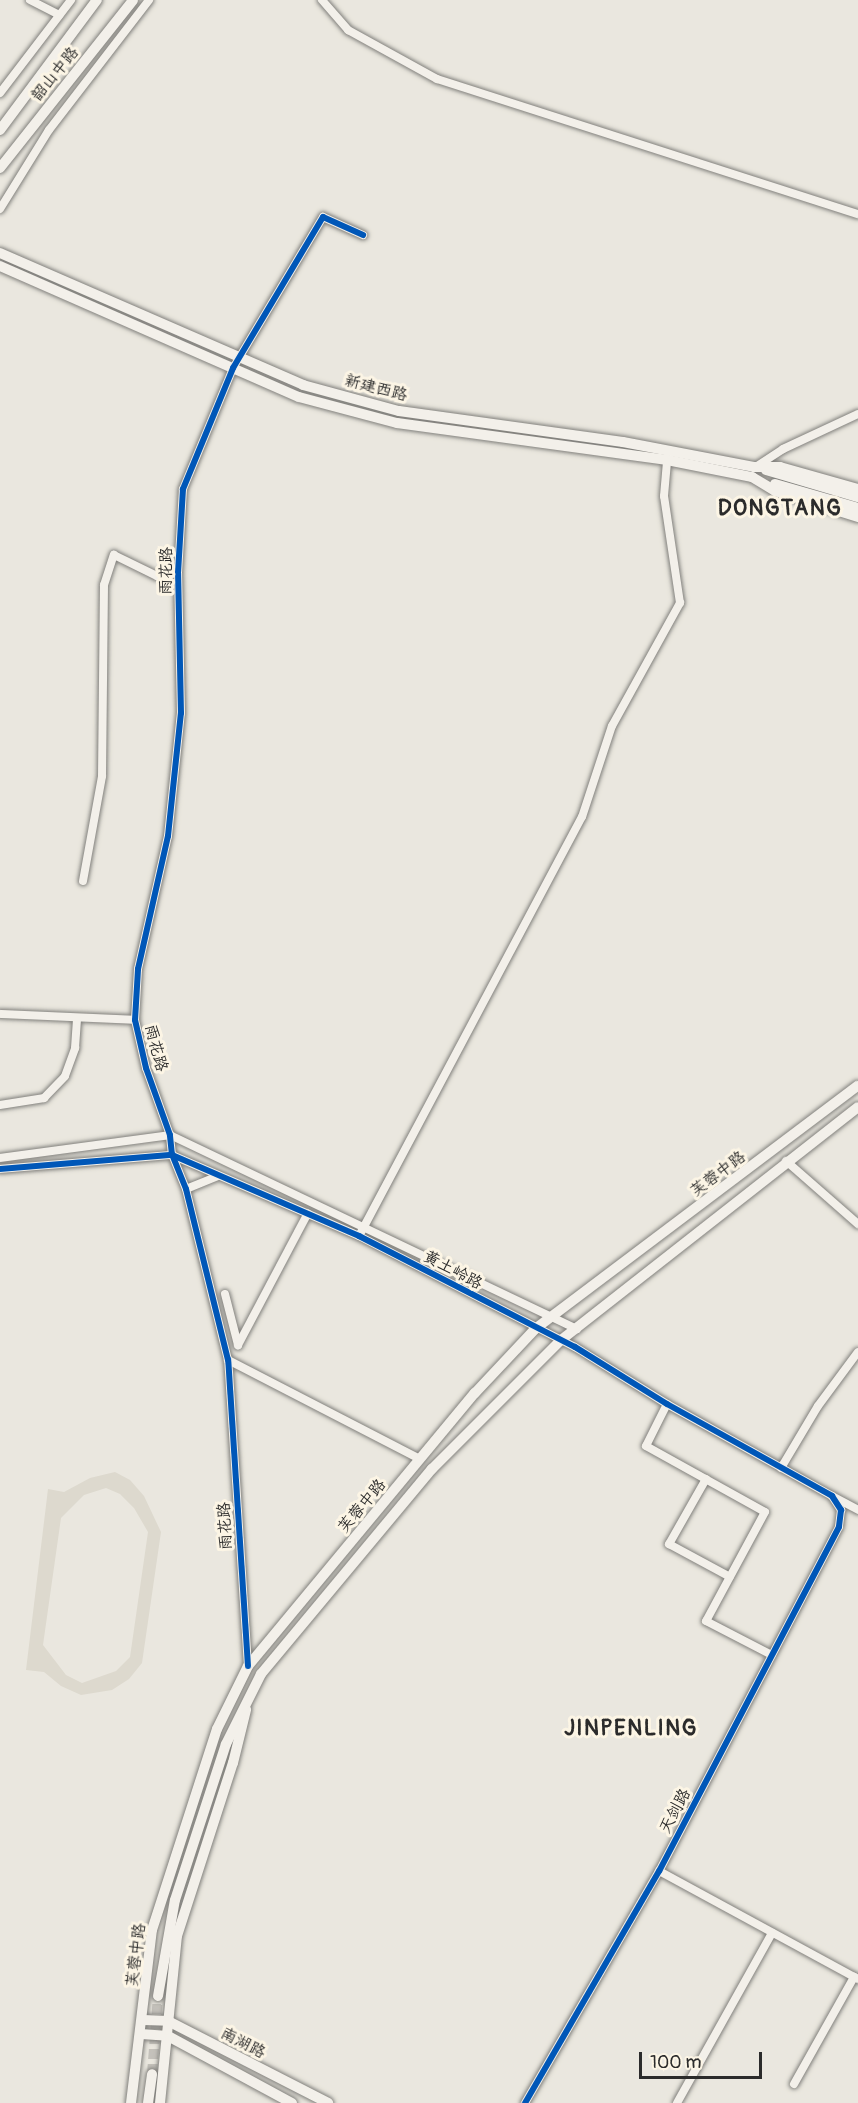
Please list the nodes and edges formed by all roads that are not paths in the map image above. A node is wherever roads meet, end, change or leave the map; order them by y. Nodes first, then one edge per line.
1 (30, 0) edge
2 (71, 0) edge
3 (96, 0) edge
4 (134, 0) edge
5 (149, 0) edge
6 (322, 0) edge
7 (59, 15) junction
8 (0, 93) edge
9 (0, 130) edge
10 (0, 168) edge
11 (0, 209) edge
12 (858, 214) edge
13 (363, 235) dead end
14 (0, 245) edge
15 (0, 253) edge
16 (14, 260) junction
17 (0, 266) edge
18 (0, 273) edge
19 (21, 275) junction
20 (239, 357) junction
21 (233, 368) junction
22 (858, 414) edge
23 (667, 460) junction
24 (753, 472) junction
25 (858, 489) edge
26 (858, 497) edge
27 (858, 508) edge
28 (858, 517) edge
29 (178, 573) junction
30 (83, 881) dead end
31 (0, 1014) edge
32 (77, 1019) junction
33 (135, 1020) junction
34 (857, 1085) edge
35 (0, 1105) edge
36 (858, 1107) edge
37 (170, 1135) junction
38 (171, 1155) junction
39 (0, 1158) edge
40 (786, 1161) junction
41 (0, 1169) edge
42 (218, 1176) junction
43 (186, 1189) junction
44 (308, 1213) junction
45 (856, 1220) edge
46 (362, 1226) junction
47 (358, 1236) junction
48 (225, 1294) dead end
49 (554, 1316) junction
50 (535, 1329) junction
51 (577, 1329) junction
52 (561, 1340) junction
53 (858, 1352) edge
54 (228, 1360) junction
55 (667, 1404) junction
56 (420, 1459) junction
57 (781, 1468) junction
58 (706, 1479) junction
59 (832, 1496) junction
60 (858, 1510) edge
61 (730, 1576) junction
62 (772, 1655) junction
63 (248, 1666) junction
64 (248, 1700) junction
65 (658, 1871) junction
66 (772, 1933) junction
67 (856, 1978) edge
68 (158, 1996) tunnel mouth
69 (143, 2020) junction
70 (168, 2021) junction
71 (141, 2034) junction
72 (168, 2036) junction
73 (152, 2074) tunnel mouth
74 (794, 2084) dead end
75 (131, 2103) edge
76 (148, 2103) edge
77 (160, 2103) edge
78 (292, 2103) edge
79 (328, 2103) edge
80 (525, 2103) edge
81 (677, 2103) edge

1 - 7 street
2 - 7 street
3 - 9 main road, 韶山中路
4 - 10 main road, 韶山中路
5 - 11 street
6 - 12 street
7 - 8 street
13 - 20 street, 雨花路
14 - 16 main road
15 - 16 main road, 新建西路
16 - 20 main road, 新建西路
17 - 19 main road, 新建西路
18 - 19 main road
19 - 21 main road, 新建西路
20 - 21 street, 雨花路
20 - 24 main road, 新建西路
21 - 23 main road, 新建西路
21 - 29 street, 雨花路
22 - 24 street
23 - 24 main road, 新建西路
23 - 46 street
24 - 25 main road, 新建西路
24 - 26 main road, 新建西路
24 - 27 main road, 新建西路
24 - 28 main road, 新建西路
29 - 30 street
29 - 33 street, 雨花路
31 - 32 street
32 - 33 street
32 - 35 street
33 - 37 street, 雨花路
34 - 49 main road, 芙蓉中路
36 - 40 main road, 芙蓉中路
37 - 38 street, 雨花路
37 - 39 street
37 - 46 street, 黄土岭路
38 - 41 street, 黄土岭路
38 - 42 street, 黄土岭路
38 - 43 street, 雨花路
40 - 45 street
40 - 51 main road, 芙蓉中路
42 - 43 street
42 - 44 street, 黄土岭路
43 - 54 street, 雨花路
44 - 47 street, 黄土岭路
44 - 48 street
46 - 47 street
46 - 49 street, 黄土岭路
47 - 50 street, 黄土岭路
49 - 50 main road, 芙蓉中路
49 - 51 street, 黄土岭路
50 - 52 street, 黄土岭路
50 - 56 main road, 芙蓉中路
51 - 52 main road, 芙蓉中路
52 - 55 street, 黄土岭路
52 - 64 main road, 芙蓉中路
53 - 57 street
54 - 56 street
54 - 63 street, 雨花路
55 - 57 street, 黄土岭路
55 - 58 street
56 - 63 main road, 芙蓉中路
57 - 59 street, 黄土岭路
58 - 61 street
58 - 61 street
59 - 60 street, 黄土岭路
59 - 62 street, 天剑路
61 - 62 street
62 - 65 street, 天剑路
63 - 69 main road, 芙蓉中路
64 - 68 main road, 芙蓉中路
64 - 70 main road
65 - 66 street
65 - 80 street, 天剑路
66 - 67 street
66 - 81 street
67 - 74 street
69 - 70 main road, 南湖路
69 - 71 main road, 芙蓉中路
70 - 72 main road
70 - 79 main road, 南湖路
71 - 72 main road, 南湖路
71 - 75 main road, 芙蓉中路
72 - 77 main road
72 - 78 main road, 南湖路
73 - 76 main road

